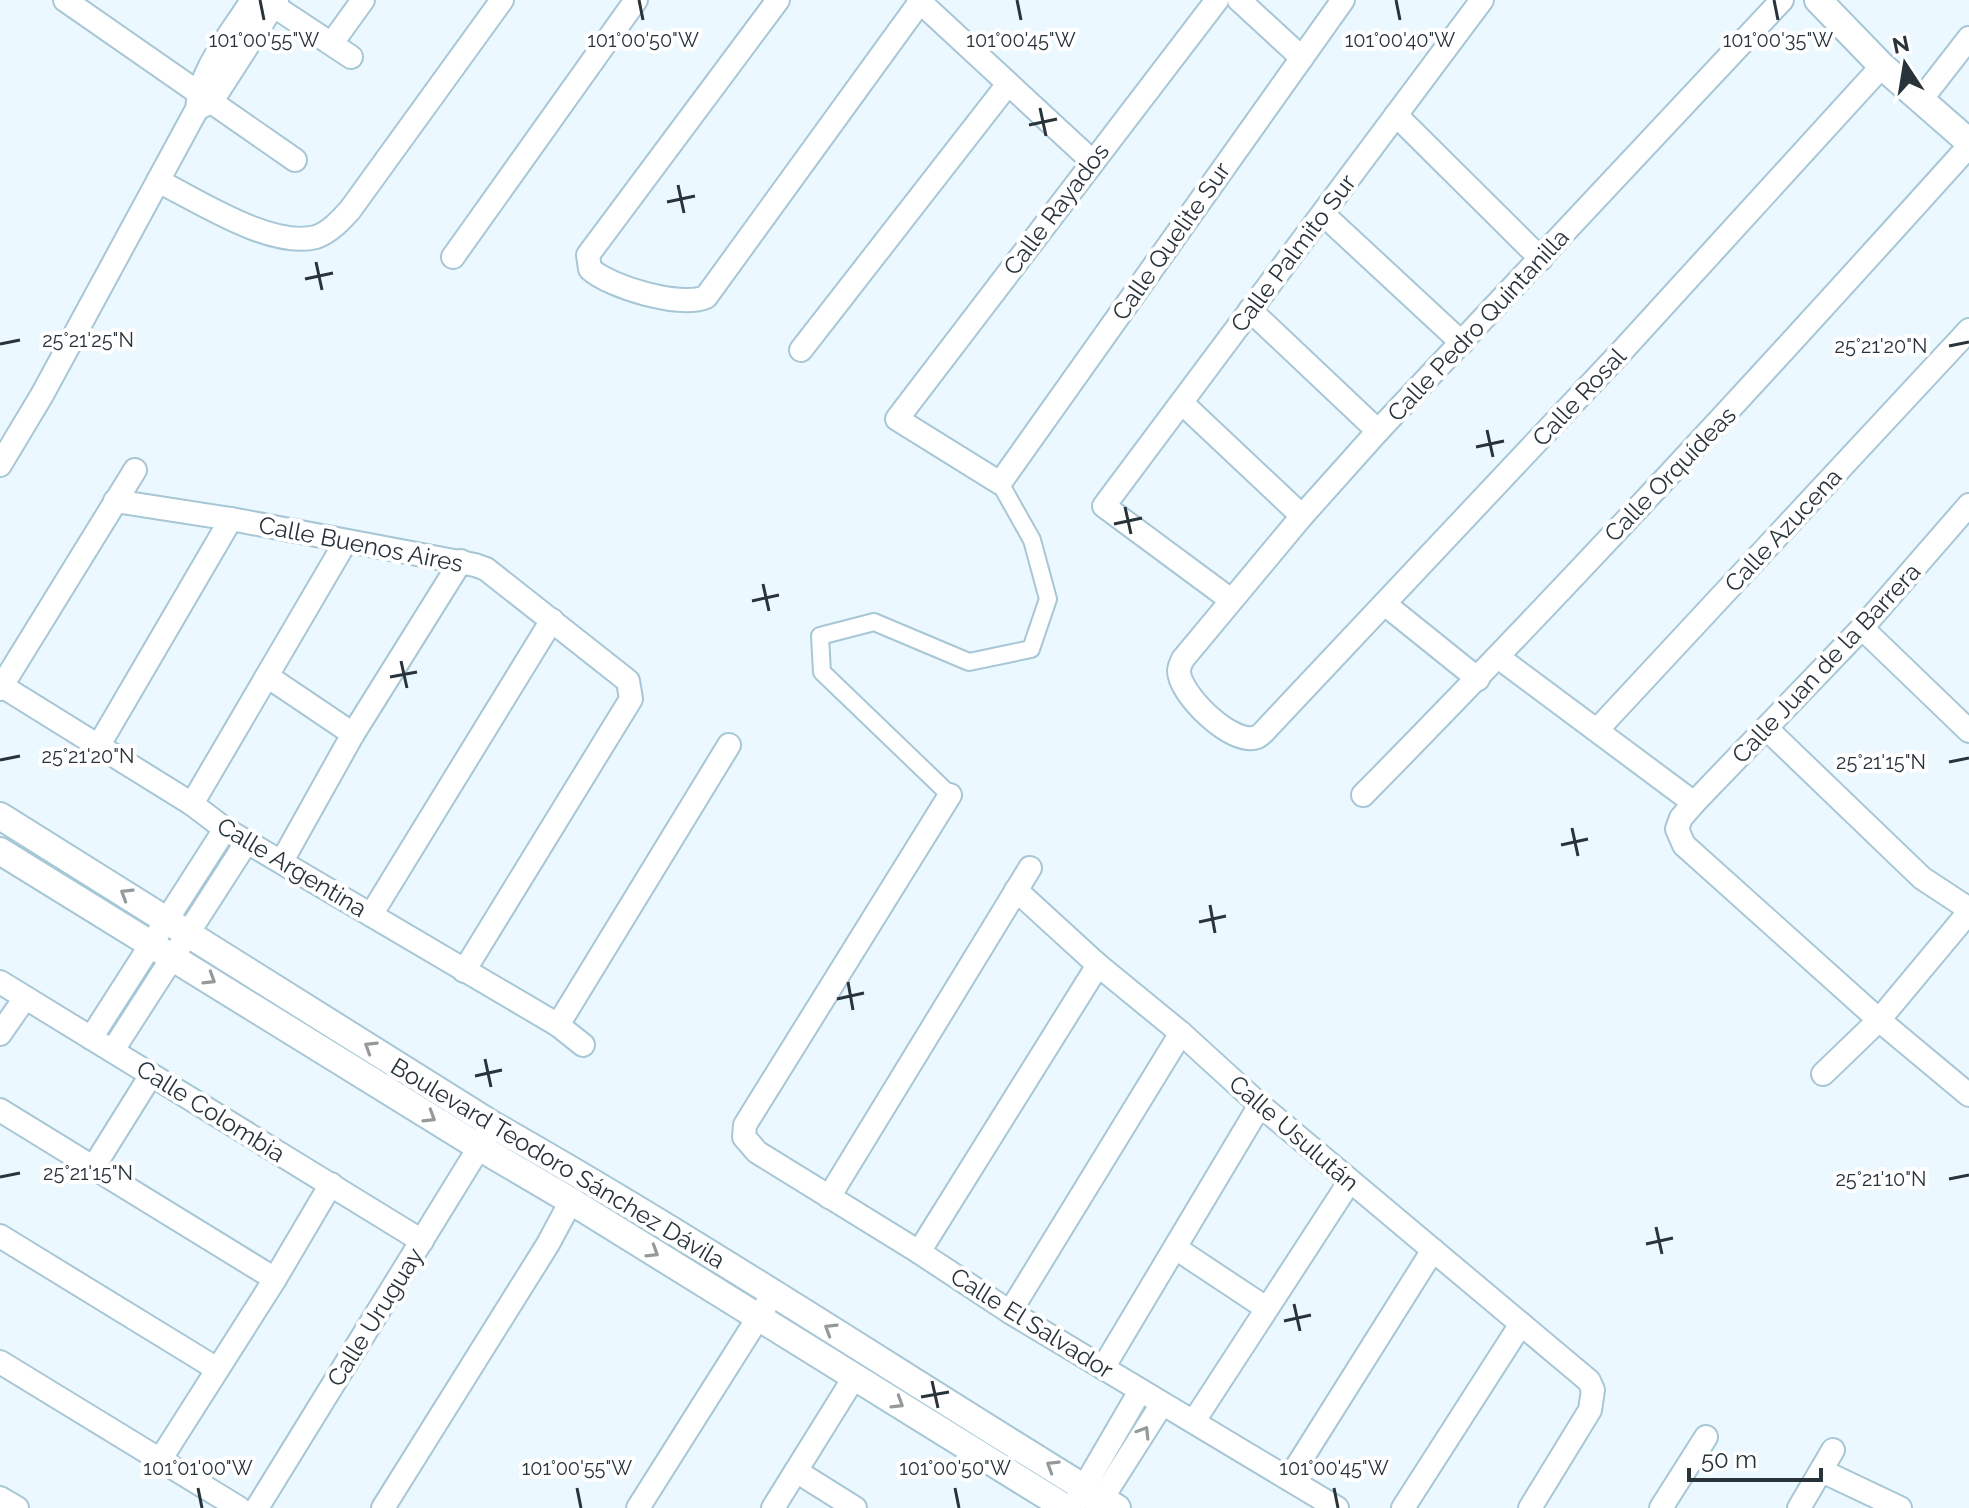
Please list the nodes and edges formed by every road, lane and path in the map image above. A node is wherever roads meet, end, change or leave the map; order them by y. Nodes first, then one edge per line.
1 (65, 0) edge
2 (363, 0) edge
3 (502, 0) edge
4 (636, 0) edge
5 (778, 0) edge
6 (1217, 0) edge
7 (1239, 0) edge
8 (1343, 0) edge
9 (1482, 0) edge
10 (1782, 0) edge
11 (267, 1) edge
12 (919, 1) edge
13 (1823, 2) edge
14 (1969, 38) edge
15 (332, 43) junction
16 (351, 57) dead end
17 (1302, 58) junction
18 (1882, 66) junction
19 (1008, 84) junction
20 (202, 101) junction
21 (1920, 101) junction
22 (1396, 115) junction
23 (1969, 144) edge
24 (295, 160) dead end
25 (1092, 161) junction
26 (158, 181) junction
27 (1323, 214) junction
28 (453, 257) dead end
29 (1541, 259) junction
30 (1250, 310) junction
31 (1969, 330) edge
32 (1462, 343) junction
33 (801, 350) dead end
34 (1182, 403) junction
35 (1378, 431) junction
36 (0, 465) edge
37 (135, 470) dead end
38 (1000, 483) junction
39 (115, 501) junction
40 (1302, 516) junction
41 (231, 519) junction
42 (1965, 520) edge
43 (346, 541) junction
44 (461, 561) junction
45 (1231, 600) junction
46 (1386, 605) junction
47 (552, 620) junction
48 (1862, 628) junction
49 (1498, 657) junction
50 (267, 676) junction
51 (1478, 679) junction
52 (1, 688) edge
53 (1271, 724) joint
54 (1767, 729) junction
55 (1597, 730) junction
56 (1969, 731) edge
57 (353, 734) junction
58 (99, 745) junction
59 (729, 745) dead end
60 (950, 795) joint
61 (1363, 795) dead end
62 (192, 804) junction
63 (1687, 810) junction
64 (0, 816) edge
65 (225, 829) junction
66 (246, 843) junction
67 (0, 851) edge
68 (282, 861) junction
69 (1030, 868) dead end
70 (1016, 890) junction
71 (1969, 910) edge
72 (371, 915) junction
73 (178, 926) junction
74 (162, 950) junction
75 (1098, 965) junction
76 (464, 971) junction
77 (0, 982) edge
78 (25, 998) junction
79 (1879, 1020) junction
80 (558, 1025) junction
81 (1181, 1033) junction
82 (0, 1034) edge
83 (91, 1038) junction
84 (583, 1045) dead end
85 (113, 1050) junction
86 (1823, 1074) dead end
87 (151, 1075) junction
88 (1969, 1095) edge
89 (1260, 1105) junction
90 (0, 1110) edge
91 (486, 1136) junction
92 (93, 1168) junction
93 (1350, 1181) junction
94 (331, 1184) junction
95 (829, 1197) junction
96 (571, 1201) junction
97 (0, 1236) edge
98 (422, 1241) junction
99 (1177, 1249) junction
100 (1433, 1250) junction
101 (919, 1252) junction
102 (275, 1279) junction
103 (773, 1294) junction
104 (1266, 1308) junction
105 (1010, 1312) junction
106 (758, 1318) junction
107 (1521, 1324) junction
108 (0, 1362) edge
109 (1103, 1368) junction
110 (217, 1369) junction
111 (855, 1376) junction
112 (1140, 1391) junction
113 (1162, 1404) junction
114 (1194, 1421) junction
115 (1706, 1437) dead end
116 (1833, 1450) dead end
117 (160, 1460) junction
118 (796, 1471) junction
119 (1822, 1471) junction
120 (1289, 1479) junction
121 (0, 1498) edge
122 (1089, 1503) edge
123 (17, 1508) edge
124 (239, 1508) edge
125 (257, 1508) edge
126 (383, 1508) edge
127 (638, 1508) edge
128 (773, 1508) edge
129 (855, 1508) edge
130 (1337, 1508) edge
131 (1403, 1508) edge
132 (1530, 1508) edge
133 (1661, 1508) edge
134 (1799, 1508) edge
135 (1900, 1508) edge

1 - 20 street
2 - 15 street
3 - 26 street
4 - 28 street
5 - 12 street
6 - 25 street, Calle Rayados
7 - 17 street
8 - 17 street, Calle Quelite Sur
9 - 22 street, Calle Palmito Sur
10 - 29 street, Calle Pedro Quintanilla
11 - 15 street
11 - 20 street
12 - 19 street
13 - 18 street
14 - 21 street
15 - 16 street
17 - 38 street, Calle Quelite Sur
18 - 21 street
18 - 46 street, Calle Rosal
19 - 25 street
19 - 33 street
20 - 24 street
20 - 26 street
21 - 23 street
22 - 27 street, Calle Palmito Sur
22 - 29 street
23 - 49 street, Calle Orquídeas
25 - 38 street, Calle Rayados
26 - 36 street
27 - 30 street, Calle Palmito Sur
27 - 32 street
29 - 32 street, Calle Pedro Quintanilla
30 - 34 street, Calle Palmito Sur
30 - 35 street
31 - 55 street, Calle Azucena
32 - 35 street, Calle Pedro Quintanilla
34 - 40 street
34 - 45 street, Calle Palmito Sur
35 - 40 street, Calle Pedro Quintanilla
37 - 39 street
38 - 60 street
39 - 41 street, Calle Buenos Aires
39 - 52 street
40 - 45 street, Calle Pedro Quintanilla
41 - 43 street, Calle Buenos Aires
41 - 58 street
42 - 48 street, Calle Juan de la Barrera
43 - 44 street, Calle Buenos Aires
43 - 50 street
44 - 47 street, Calle Buenos Aires
44 - 57 street
45 - 53 street, Calle Pedro Quintanilla
46 - 51 street
46 - 53 street, Calle Rosal
47 - 72 street
47 - 76 street, Calle Buenos Aires
48 - 54 street, Calle Juan de la Barrera
48 - 56 street
49 - 51 street, Calle Orquídeas
49 - 55 street
50 - 57 street
50 - 62 street
51 - 61 street, Calle Orquídeas
52 - 58 street, Calle Argentina
54 - 63 street, Calle Juan de la Barrera
54 - 71 street
55 - 63 street
57 - 68 street
58 - 62 street, Calle Argentina
59 - 80 street
60 - 95 street, Calle El Salvador
62 - 65 street, Calle Argentina
63 - 79 street
73 -> 64 street, Boulevard Teodoro Sánchez Dávila
65 - 66 street, Calle Argentina
65 - 73 street
66 - 68 street, Calle Argentina
66 - 73 street
67 - 74 street, Boulevard Teodoro Sánchez Dávila
68 - 72 street, Calle Argentina
69 - 70 street
70 - 75 street, Calle Usulután
70 - 95 street
71 - 79 street
72 - 76 street, Calle Argentina
73 - 74 street
91 -> 73 street, Boulevard Teodoro Sánchez Dávila
74 - 83 street
74 - 85 street
74 -> 91 street, Boulevard Teodoro Sánchez Dávila
75 - 81 street, Calle Usulután
75 - 101 street
76 - 80 street, Calle Argentina
77 - 78 street, Calle Colombia
78 - 82 street
78 - 83 street, Calle Colombia
79 - 86 street
79 - 88 street
80 - 84 street, Calle Argentina
81 - 89 street, Calle Usulután
81 - 105 street
83 - 85 street, Calle Colombia
85 - 87 street, Calle Colombia
87 - 92 street
87 - 94 street, Calle Colombia
89 - 93 street, Calle Usulután
89 - 99 street
90 - 92 street
91 - 96 street, Boulevard Teodoro Sánchez Dávila
91 - 98 street, Calle Uruguay
91 - 103 street, Boulevard Teodoro Sánchez Dávila
92 - 102 street
93 - 100 street, Calle Usulután
93 - 104 street
94 - 98 street, Calle Colombia
94 - 102 street
95 - 101 street, Calle El Salvador
96 -> 106 street, Boulevard Teodoro Sánchez Dávila
96 - 126 street
97 - 110 street
98 - 125 street, Calle Uruguay
99 - 104 street
99 - 109 street
100 - 107 street, Calle Usulután
100 - 120 street
101 - 105 street, Calle El Salvador
102 - 110 street
103 - 106 street
122 -> 103 street, Boulevard Teodoro Sánchez Dávila
104 - 114 street
105 - 109 street, Calle El Salvador
106 - 111 street, Boulevard Teodoro Sánchez Dávila
106 - 127 street
107 - 131 street
107 - 132 street, Calle Usulután
108 - 117 street
109 - 112 street, Calle El Salvador
110 - 117 street
111 - 118 street
111 -> 122 street, Boulevard Teodoro Sánchez Dávila
112 - 113 street, Calle El Salvador
112 - 122 street
113 - 114 street, Calle El Salvador
122 -> 113 street
114 - 120 street, Calle El Salvador
115 - 133 street
116 - 119 street
117 - 124 street
118 - 128 street
118 - 129 street
119 - 134 street
119 - 135 street
120 - 130 street, Calle El Salvador
121 - 123 street

